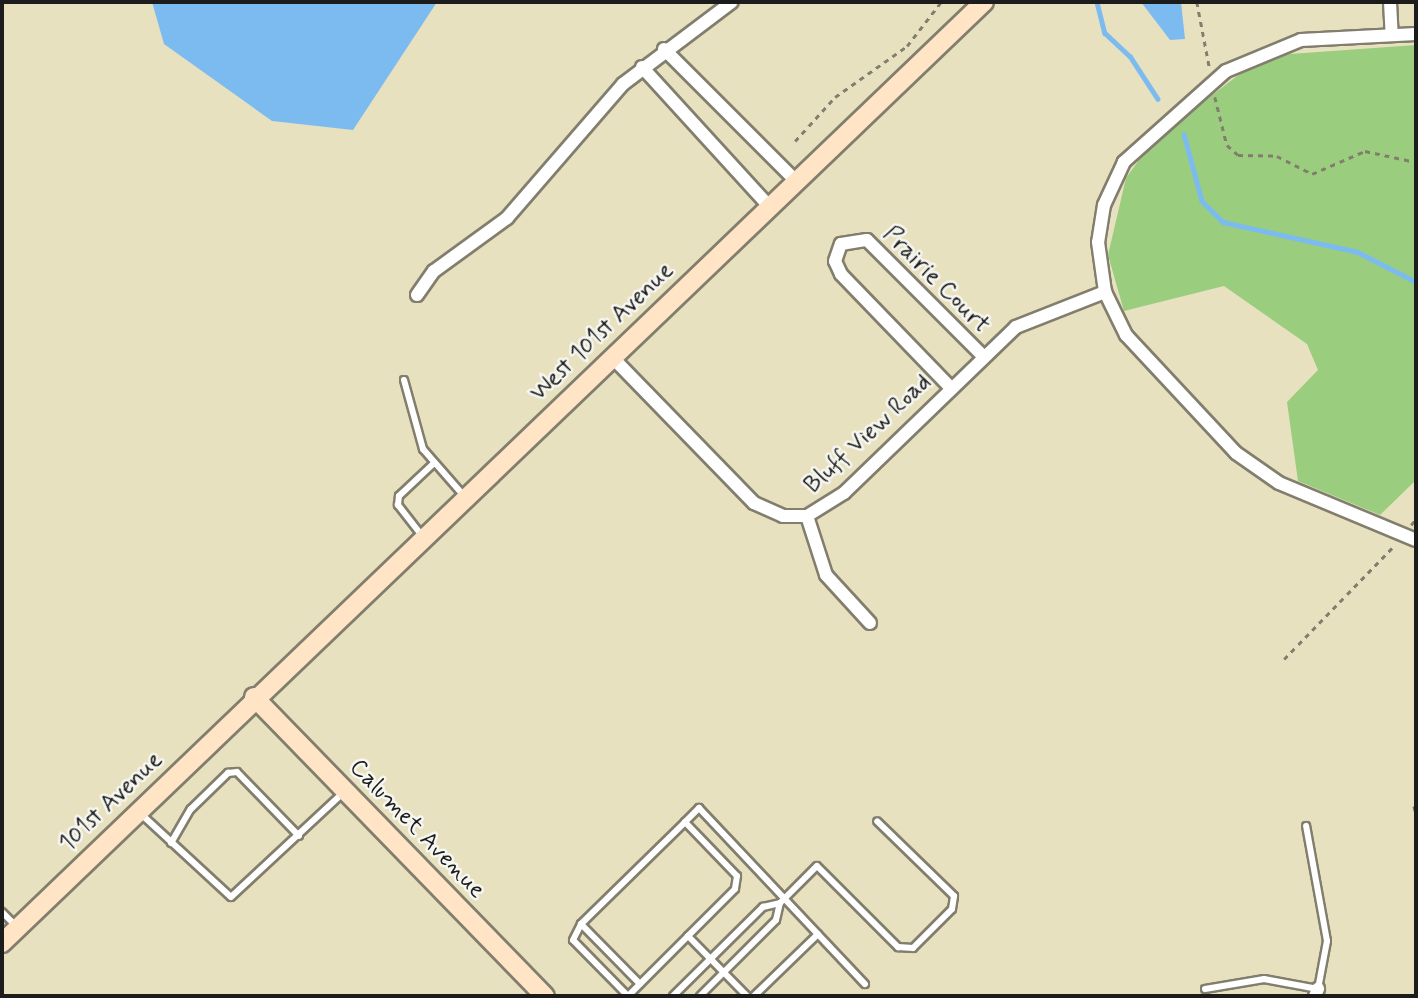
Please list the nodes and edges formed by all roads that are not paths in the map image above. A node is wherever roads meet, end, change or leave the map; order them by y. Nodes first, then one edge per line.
1 (732, 2) edge
2 (984, 2) edge
3 (1390, 2) edge
4 (1416, 34) edge
5 (1392, 35) junction
6 (664, 49) junction
7 (642, 66) junction
8 (796, 181) junction
9 (769, 206) junction
10 (1105, 292) junction
11 (417, 295) dead end
12 (982, 355) junction
13 (612, 357) junction
14 (404, 380) dead end
15 (950, 387) junction
16 (434, 463) junction
17 (464, 497) junction
18 (807, 516) junction
19 (422, 537) junction
20 (1416, 540) edge
21 (870, 623) dead end
22 (254, 697) junction
23 (345, 791) junction
24 (138, 810) junction
25 (877, 821) dead end
26 (685, 822) junction
27 (1306, 826) dead end
28 (299, 836) junction
29 (171, 843) junction
30 (782, 901) junction
31 (2, 912) edge
32 (581, 924) junction
33 (18, 928) junction
34 (818, 934) junction
35 (688, 936) junction
36 (2, 943) edge
37 (711, 959) junction
38 (724, 972) junction
39 (640, 984) junction
40 (865, 984) dead end
41 (1205, 989) dead end
42 (1316, 992) edge
43 (545, 996) edge
44 (673, 996) edge
45 (700, 996) edge
46 (747, 996) edge
47 (754, 996) edge

1 - 6 street
2 - 8 street, West 101st Avenue
3 - 5 street
4 - 5 street
5 - 10 street
6 - 7 street
6 - 8 street
7 - 9 street
7 - 11 street
8 - 9 street, West 101st Avenue
9 - 13 street, West 101st Avenue
10 - 12 street, Bluff View Road
10 - 20 street
12 - 15 street, Bluff View Road
12 - 15 street, Prairie Court
13 - 17 street, West 101st Avenue
13 - 18 street, Bluff View Road
14 - 16 lane
15 - 18 street, Bluff View Road
16 - 17 lane
16 - 19 lane
17 - 19 street, West 101st Avenue
18 - 21 street
19 - 22 street, West 101st Avenue
22 - 23 street, Calumet Avenue
22 - 24 street, 101st Avenue
23 - 28 lane
23 - 43 street, Calumet Avenue
24 - 29 lane
24 - 33 street, 101st Avenue
25 - 30 lane
26 - 30 lane
26 - 32 lane
26 - 35 lane
27 - 42 lane
28 - 29 lane
28 - 29 lane
30 - 34 lane
30 - 37 lane
30 - 38 lane
31 - 33 lane
32 - 39 lane
32 - 39 lane
33 - 36 street, 101st Avenue
34 - 40 lane
34 - 47 lane
35 - 37 lane
35 - 39 lane
37 - 38 lane
37 - 44 lane
38 - 45 lane
38 - 46 lane
41 - 42 lane

